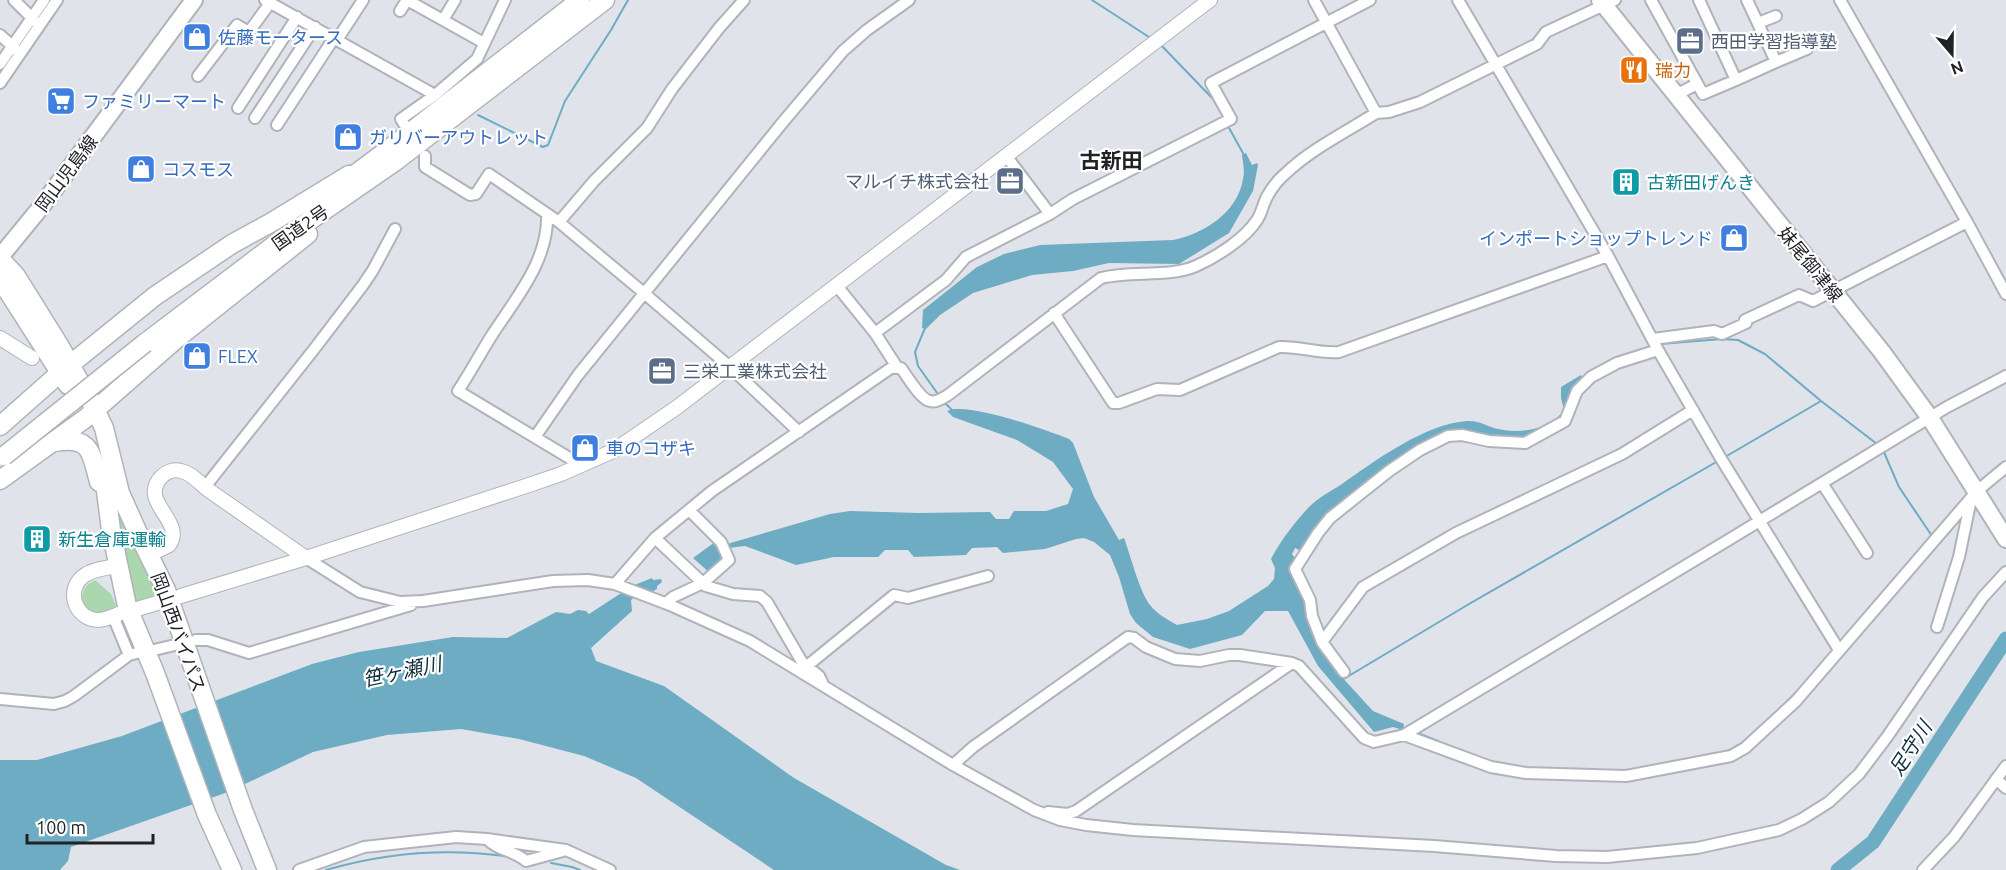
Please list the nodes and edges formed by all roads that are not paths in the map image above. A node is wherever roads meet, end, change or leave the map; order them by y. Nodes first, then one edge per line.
1 (14, 0) edge
2 (44, 0) edge
3 (57, 0) edge
4 (194, 0) edge
5 (363, 0) edge
6 (407, 0) edge
7 (455, 0) edge
8 (505, 0) edge
9 (580, 0) edge
10 (605, 0) edge
11 (744, 0) edge
12 (909, 0) edge
13 (1210, 0) edge
14 (1314, 0) edge
15 (1370, 0) edge
16 (1458, 0) edge
17 (1651, 0) edge
18 (1699, 0) edge
19 (1747, 0) edge
20 (1840, 0) edge
21 (267, 2) edge
22 (1606, 2) edge
23 (400, 11) dead end
24 (1776, 16) dead end
25 (297, 17) junction
26 (443, 20) junction
27 (1326, 21) junction
28 (35, 22) junction
29 (1758, 23) junction
30 (315, 27) junction
31 (0, 35) edge
32 (337, 38) junction
33 (484, 43) junction
34 (16, 49) junction
35 (1807, 49) dead end
36 (1776, 62) junction
37 (0, 64) edge
38 (1495, 64) junction
39 (198, 76) dead end
40 (1736, 80) junction
41 (0, 83) edge
42 (1697, 84) junction
43 (435, 95) junction
44 (1676, 95) junction
45 (238, 108) dead end
46 (1376, 113) junction
47 (255, 118) dead end
48 (404, 124) dead end
49 (277, 125) dead end
50 (425, 156) dead end
51 (1007, 157) junction
52 (389, 158) junction
53 (547, 214) junction
54 (1050, 214) junction
55 (559, 222) junction
56 (1967, 222) junction
57 (395, 229) dead end
58 (1608, 256) junction
59 (0, 258) edge
60 (0, 264) edge
61 (837, 286) junction
62 (1833, 292) junction
63 (644, 293) junction
64 (2006, 294) edge
65 (1054, 313) junction
66 (875, 333) junction
67 (0, 338) edge
68 (175, 340) junction
69 (1655, 347) junction
70 (32, 358) dead end
71 (730, 367) junction
72 (897, 367) junction
73 (66, 368) junction
74 (2006, 376) edge
75 (1690, 412) junction
76 (91, 413) junction
77 (1930, 418) junction
78 (0, 426) edge
79 (799, 432) junction
80 (535, 437) junction
81 (55, 442) junction
82 (1, 455) edge
83 (581, 465) junction
84 (2006, 467) edge
85 (115, 476) junction
86 (0, 480) edge
87 (1822, 483) junction
88 (205, 487) junction
89 (1974, 491) junction
90 (689, 510) junction
91 (1760, 521) junction
92 (111, 530) junction
93 (655, 538) junction
94 (2006, 539) edge
95 (1867, 553) dead end
96 (149, 555) junction
97 (306, 558) junction
98 (117, 566) junction
99 (2006, 572) edge
100 (988, 576) dead end
101 (703, 583) junction
102 (615, 584) junction
103 (181, 596) dead end
104 (164, 601) dead end
105 (423, 601) junction
106 (663, 603) junction
107 (137, 609) dead end
108 (117, 615) joint
109 (1937, 627) dead end
110 (196, 640) dead end
111 (1322, 642) junction
112 (179, 644) dead end
113 (1837, 648) junction
114 (154, 650) dead end
115 (1292, 663) junction
116 (807, 666) junction
117 (1344, 672) dead end
118 (822, 685) junction
119 (0, 699) edge
120 (1404, 735) junction
121 (953, 765) junction
122 (2006, 766) edge
123 (1996, 779) junction
124 (2006, 788) edge
125 (1041, 813) junction
126 (487, 839) junction
127 (566, 850) junction
128 (591, 865) edge
129 (527, 866) edge
130 (232, 870) edge
131 (267, 870) edge
132 (299, 870) edge
133 (610, 870) edge
134 (1923, 870) edge

1 - 28 street
2 - 28 street
3 - 28 street
4 - 59 main road, 岡山児島線
5 - 32 street
6 - 23 street
6 - 26 street
7 - 26 street
8 - 33 street
9 - 52 highway, 国道2号
10 - 52 highway, 国道2号
11 - 55 street
12 - 63 street
13 - 51 street
14 - 27 street
15 - 27 street
16 - 38 street
17 - 42 street
18 - 40 street
19 - 29 street
20 - 56 street
21 - 25 street
21 - 39 street
22 - 38 street
22 - 44 main road, 妹尾御津線
24 - 29 street
25 - 30 street
25 - 45 street
26 - 33 street
27 - 46 street
27 - 54 street
28 - 34 street
29 - 36 street
30 - 32 street
30 - 47 street
31 - 34 street
32 - 43 street
32 - 49 street
33 - 43 street
34 - 37 street
34 - 41 street
35 - 36 street
36 - 40 street
38 - 46 street
38 - 58 street
40 - 42 street
42 - 44 street
43 - 48 street
44 - 62 main road, 妹尾御津線
46 - 65 street
50 - 53 street
51 - 54 street
51 - 61 street
52 - 68 highway
52 - 73 highway
52 - 82 highway, 国道2号
53 - 55 street
53 - 80 street
54 - 66 street
55 - 63 street
56 - 62 street
56 - 64 street
57 - 88 street
58 - 65 street
58 - 69 street
59 - 73 highway
60 - 73 highway
61 - 66 street
61 - 71 street
62 - 69 street
62 - 77 main road, 妹尾御津線
63 - 71 street
63 - 80 street
65 - 72 street
66 - 72 street
67 - 70 street
68 - 76 highway
68 - 85 highway
69 - 75 street
69 - 111 street
71 - 79 street
71 - 83 street
72 - 79 street
73 - 76 highway, 岡山西バイパス
73 - 78 highway
74 - 77 street
75 - 91 street
75 - 111 street
76 - 81 highway
76 - 85 highway, 岡山西バイパス
76 - 92 highway, 岡山西バイパス
77 - 87 street
77 - 89 main road, 妹尾御津線
79 - 90 street
80 - 83 street
81 - 86 highway
81 - 92 highway
83 - 97 street
84 - 89 street
85 - 96 highway, 岡山西バイパス
87 - 91 street
87 - 95 street
88 - 96 street
88 - 97 street
89 - 94 main road, 妹尾御津線
89 - 109 street
89 - 113 street
90 - 93 street
90 - 101 street
91 - 113 street
91 - 120 street
92 - 98 highway, 岡山西バイパス
93 - 101 street
93 - 102 street
96 - 131 highway, 岡山西バイパス
97 - 103 street
97 - 105 street
98 - 108 street
98 - 130 highway, 岡山西バイパス
99 - 125 street
100 - 116 street
101 - 106 street
101 - 116 street
102 - 105 street
102 - 106 street
104 - 107 street
105 - 110 street
106 - 118 street
108 - 119 street
111 - 117 street
112 - 114 street
113 - 120 street
115 - 120 street
115 - 121 street
115 - 125 street
116 - 118 street
118 - 121 street
121 - 125 street
122 - 123 street
123 - 124 street
123 - 134 street
126 - 127 street
126 - 129 street
126 - 132 street
127 - 128 street
127 - 129 street
128 - 133 street

